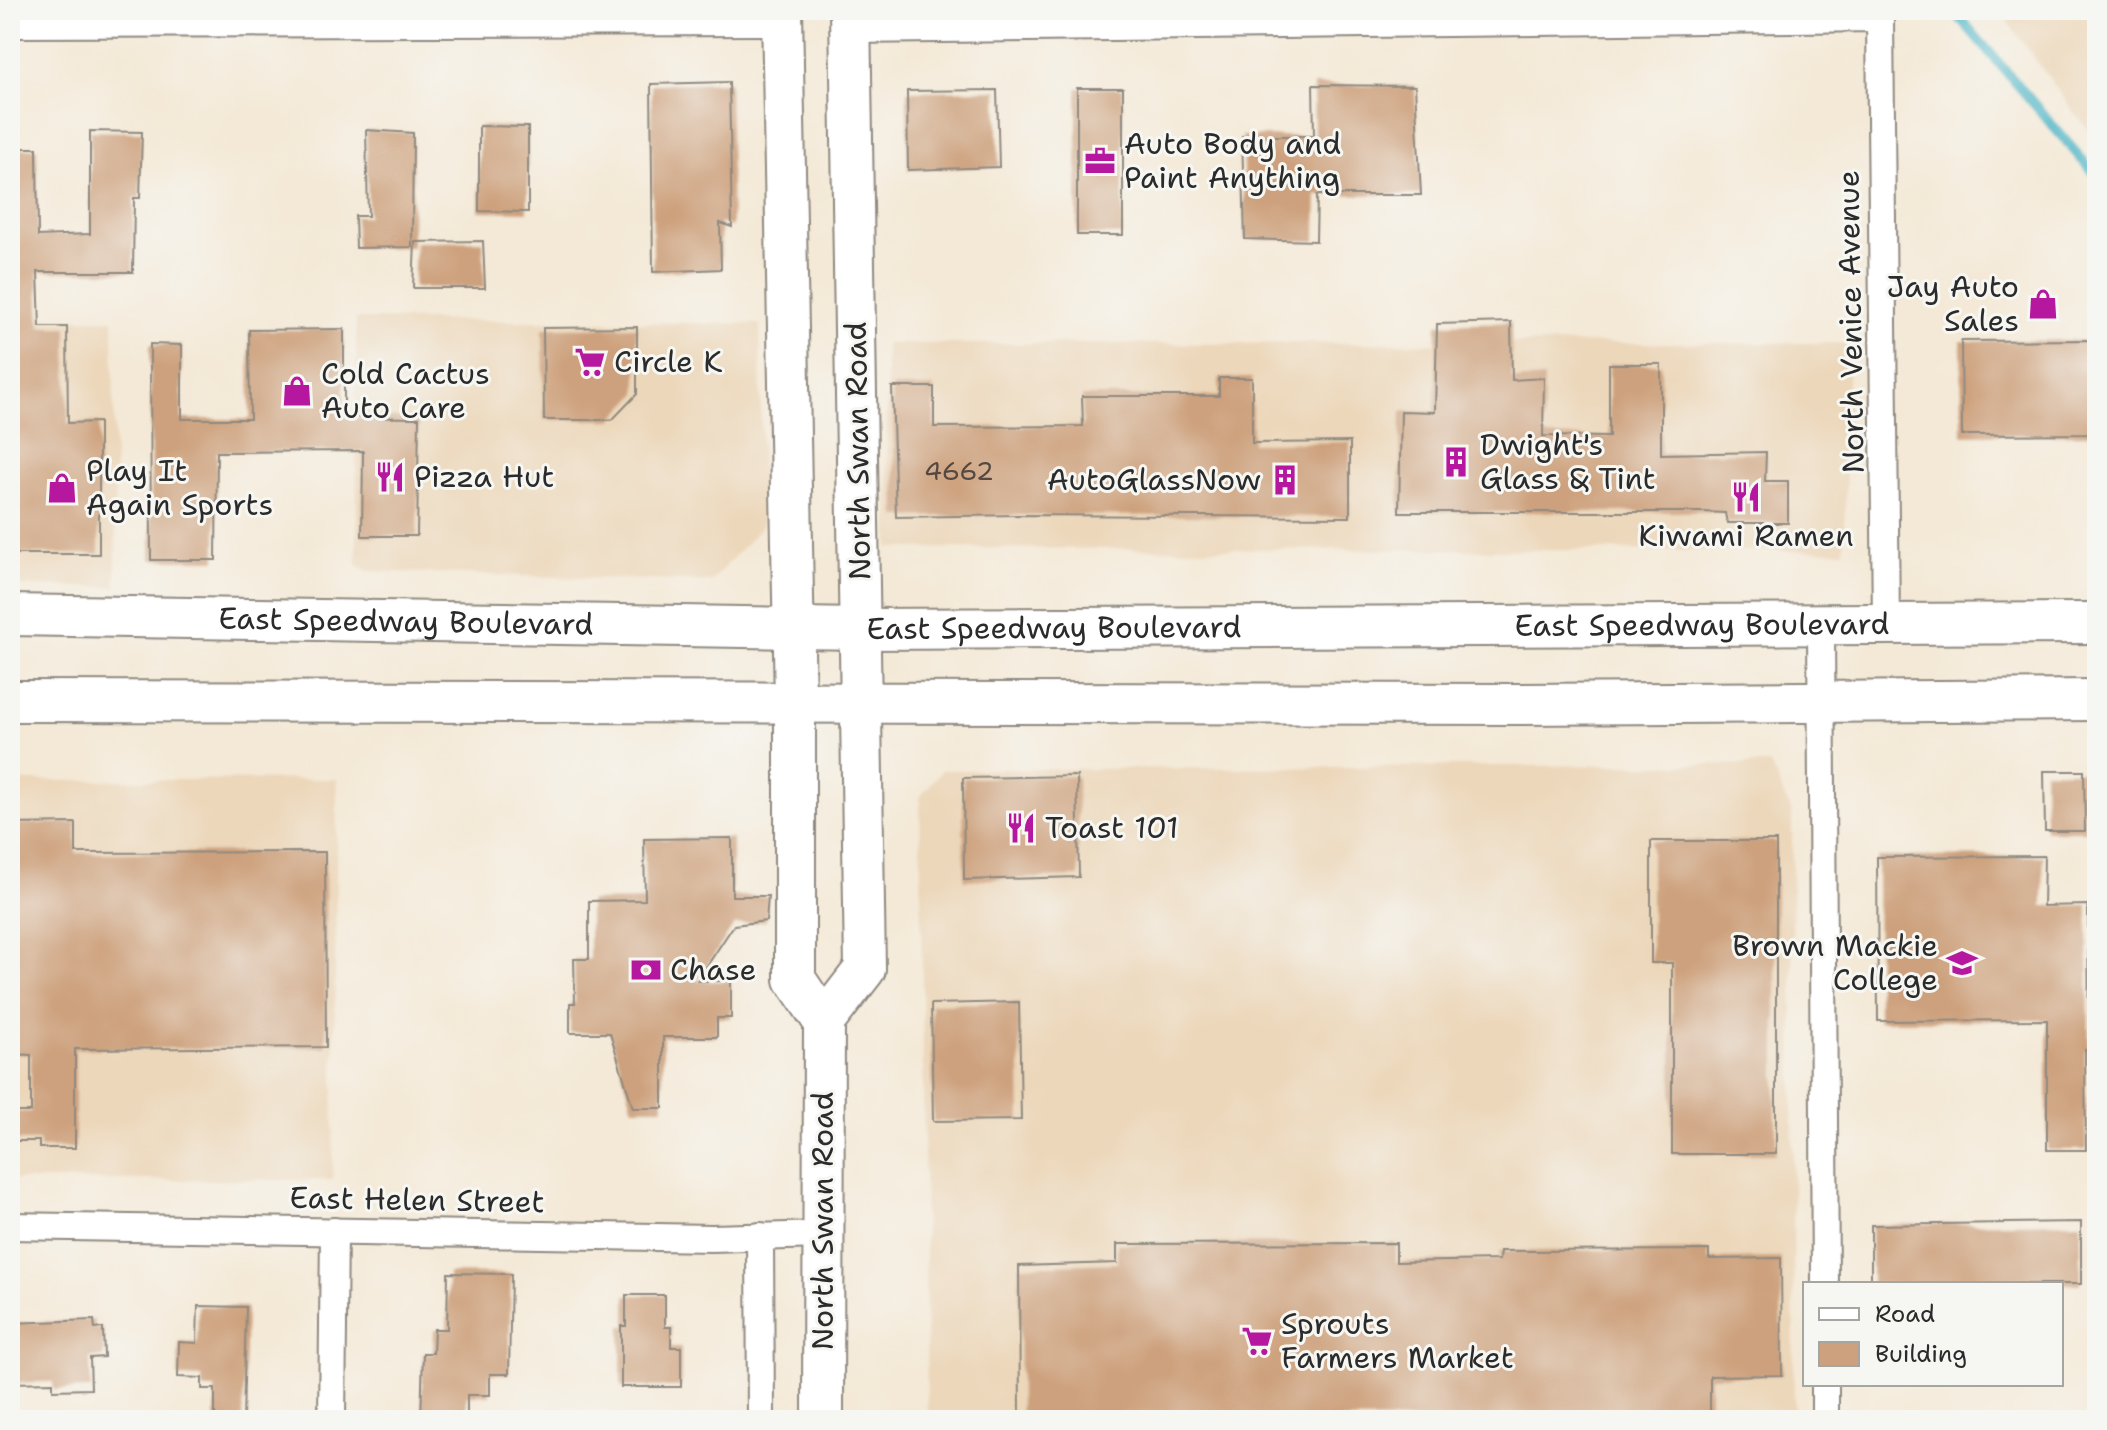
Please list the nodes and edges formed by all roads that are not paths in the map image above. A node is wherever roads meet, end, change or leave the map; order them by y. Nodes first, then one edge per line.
1 (782, 16) edge
2 (1289, 17) edge
3 (850, 20) edge
4 (10, 24) edge
5 (10, 615) edge
6 (2097, 623) edge
7 (1886, 625) junction
8 (1821, 626) junction
9 (794, 628) junction
10 (861, 629) junction
11 (2097, 700) edge
12 (10, 701) edge
13 (1820, 702) junction
14 (795, 703) junction
15 (862, 704) junction
16 (824, 1022) junction
17 (10, 1226) edge
18 (334, 1231) junction
19 (822, 1235) junction
20 (760, 1236) junction
21 (1825, 1282) edge
22 (1825, 1386) edge
23 (332, 1420) edge
24 (761, 1420) edge
25 (823, 1420) edge
26 (1825, 1420) edge

1 - 4 street
1 - 9 main road
2 - 3 street
2 - 7 street, North Venice Avenue
3 - 10 main road, North Swan Road
5 - 9 main road, East Speedway Boulevard
6 - 7 main road, East Speedway Boulevard
7 - 8 main road, East Speedway Boulevard
8 - 10 main road, East Speedway Boulevard
8 - 13 street
9 - 10 main road, East Speedway Boulevard
9 - 14 main road
10 - 15 main road, North Swan Road
11 - 13 main road
12 - 14 main road
13 - 15 main road
13 - 21 street
14 - 15 main road
14 - 16 main road
15 - 16 main road, North Swan Road
16 - 19 main road, North Swan Road
17 - 18 street, East Helen Street
18 - 20 street, East Helen Street
18 - 23 street
19 - 20 street, East Helen Street
19 - 25 main road, North Swan Road
20 - 24 street, North Swan Road
22 - 26 street

